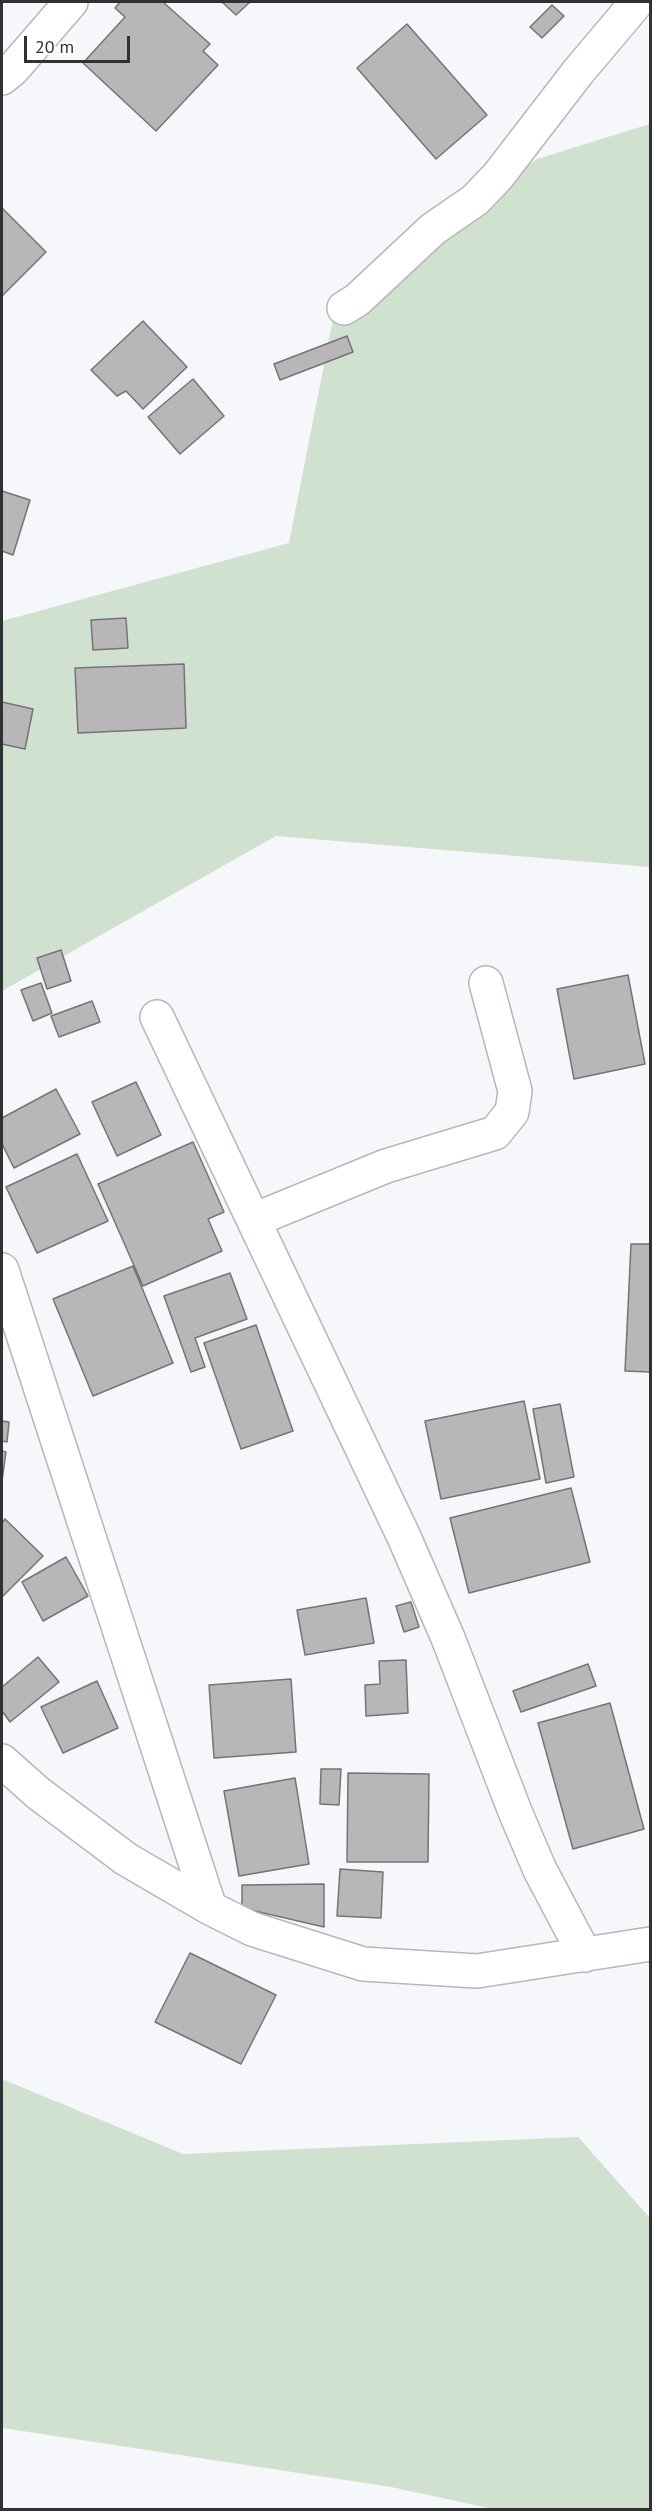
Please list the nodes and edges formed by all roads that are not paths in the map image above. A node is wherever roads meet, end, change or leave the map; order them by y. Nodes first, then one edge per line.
1 (71, 2) edge
2 (637, 2) edge
3 (2, 78) edge
4 (344, 308) dead end
5 (486, 983) dead end
6 (157, 1017) dead end
7 (254, 1220) junction
8 (2, 1270) edge
9 (2, 1761) edge
10 (210, 1908) junction
11 (651, 1944) edge
12 (585, 1955) junction

1 - 3 street
2 - 4 street
5 - 7 street
6 - 7 street
7 - 12 street
8 - 10 street
9 - 10 street
10 - 12 street
11 - 12 street

